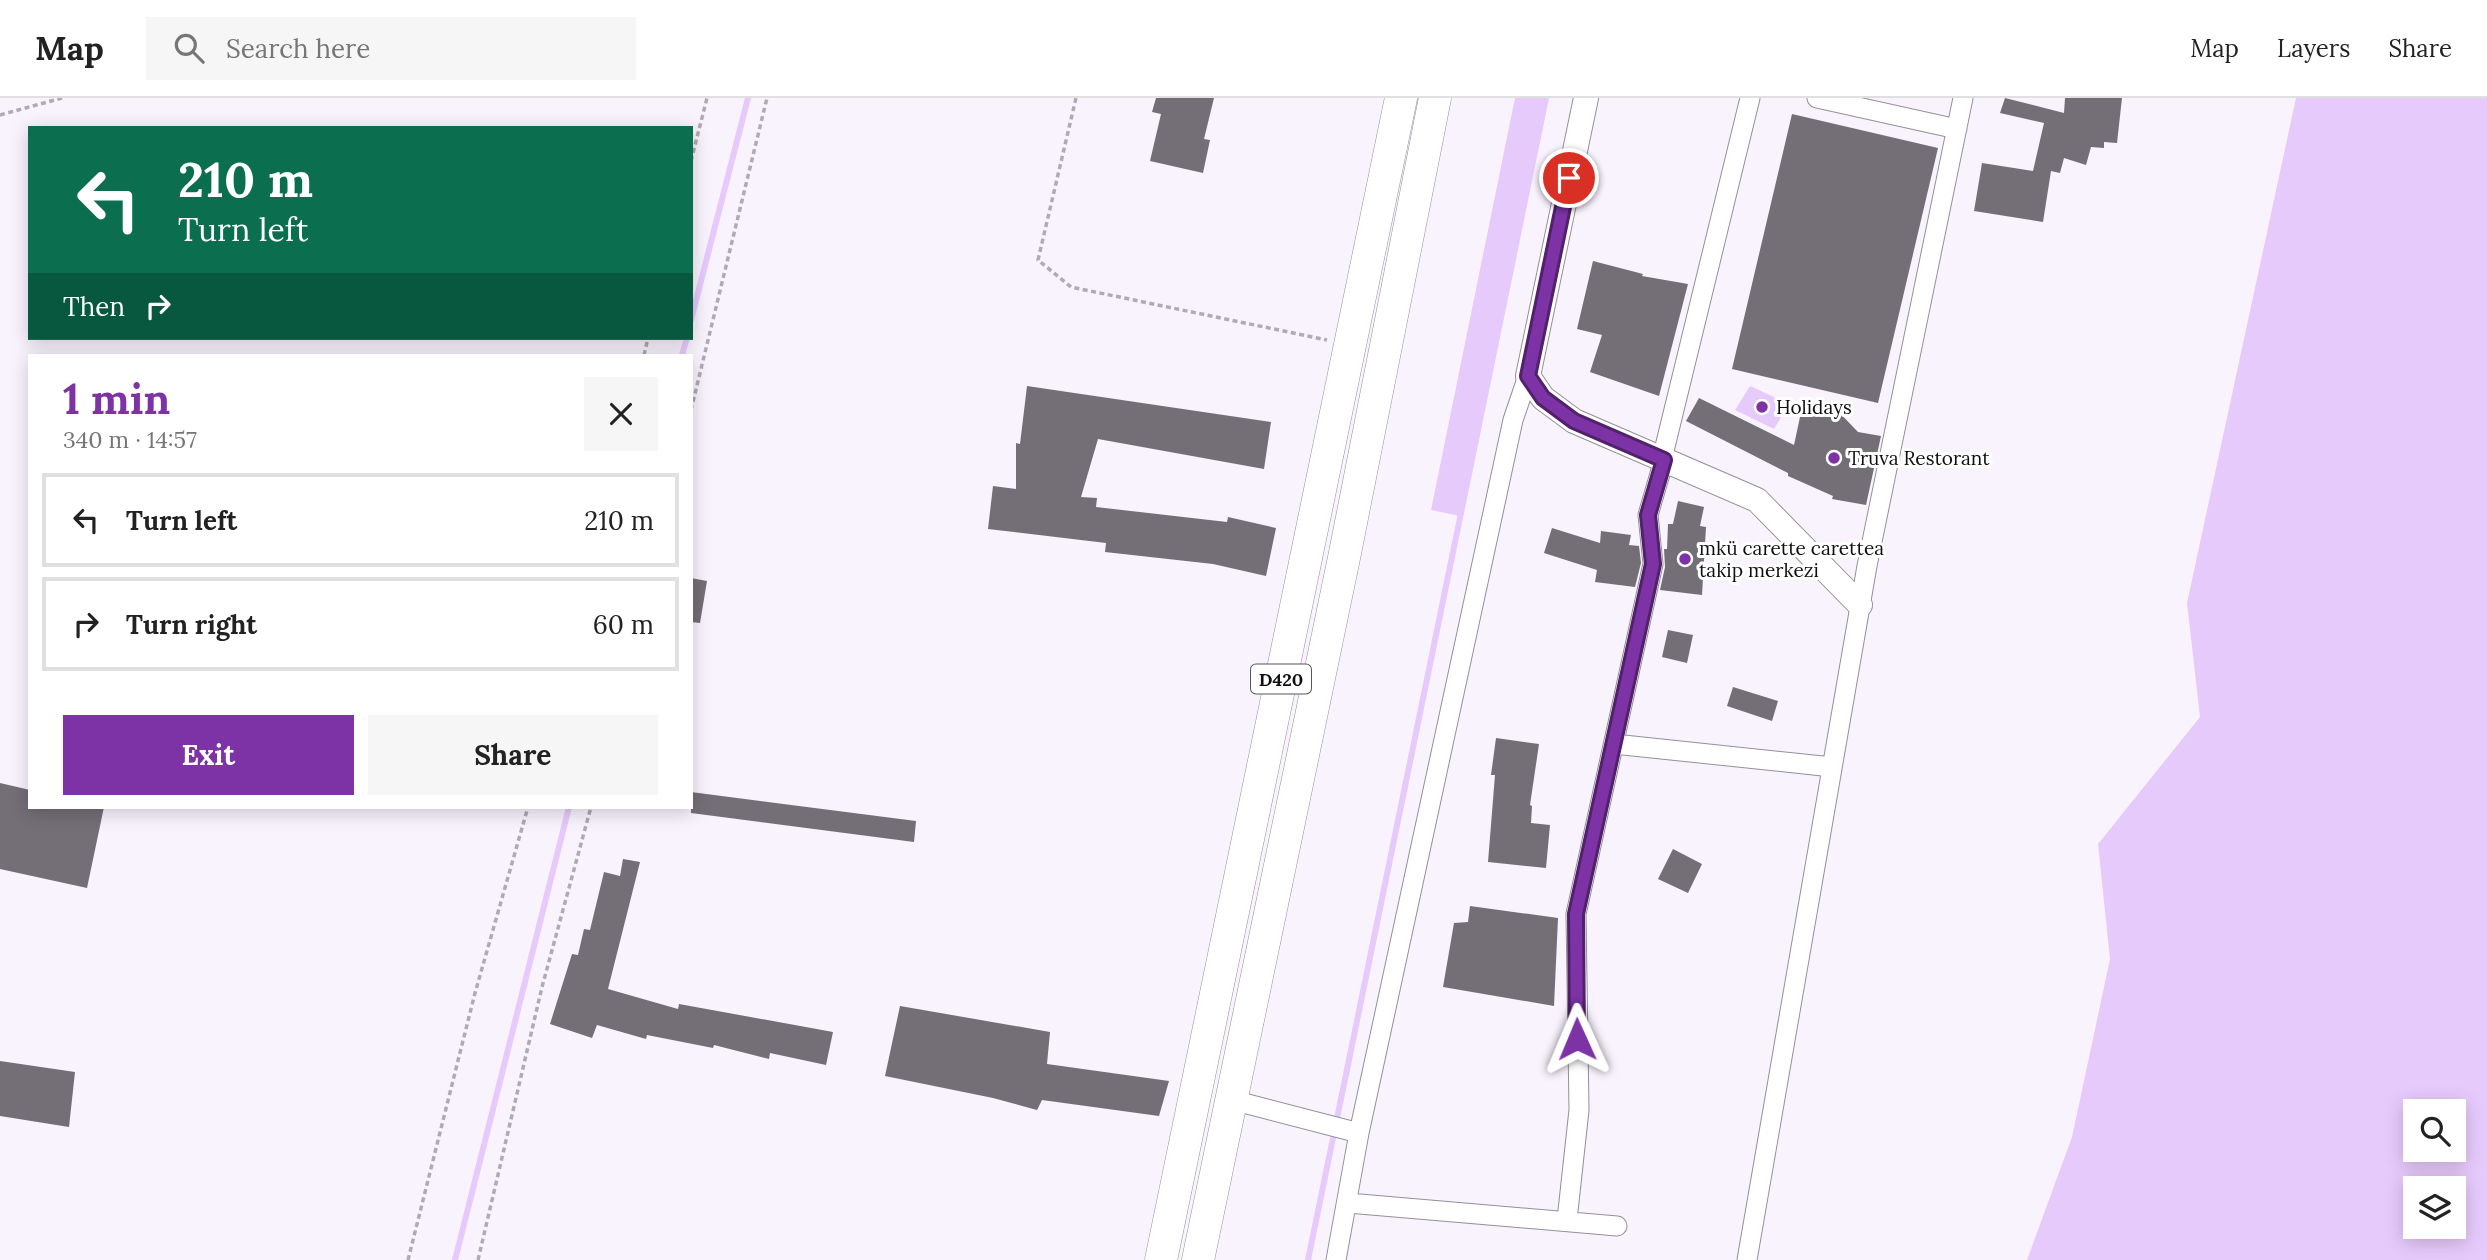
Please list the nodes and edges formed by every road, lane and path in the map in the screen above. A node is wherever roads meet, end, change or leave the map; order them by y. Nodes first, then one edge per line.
1 (62, 98) edge
2 (707, 98) edge
3 (768, 98) edge
4 (1076, 98) edge
5 (1401, 98) edge
6 (1435, 98) edge
7 (1586, 98) edge
8 (1750, 98) edge
9 (1817, 98) edge
10 (1964, 98) edge
11 (0, 116) edge
12 (1956, 129) junction
13 (693, 153) edge
14 (1350, 345) junction
15 (1528, 376) junction
16 (693, 402) edge
17 (1663, 460) junction
18 (1860, 605) junction
19 (1614, 744) junction
20 (1832, 767) junction
21 (527, 809) edge
22 (590, 809) edge
23 (1231, 1100) junction
24 (1359, 1133) junction
25 (1348, 1203) junction
26 (1567, 1220) junction
27 (1617, 1226) dead end
28 (408, 1260) edge
29 (478, 1260) edge
30 (1161, 1260) edge
31 (1198, 1260) edge
32 (1336, 1260) edge
33 (1747, 1260) edge

1 - 11 path
2 - 13 path
3 - 16 path
4 - 14 path
5 - 14 main road, D420
6 - 23 main road, D420
7 - 15 street
8 - 17 street
9 - 12 street
10 - 12 street
12 - 18 street
14 - 30 main road, D420
15 - 17 street
15 - 24 street
17 - 18 street
17 - 19 street
18 - 20 street
19 - 20 street
19 - 26 street
20 - 33 street
21 - 28 path
22 - 29 path
23 - 24 street
23 - 31 main road, D420
24 - 25 street
25 - 26 street
25 - 32 street
26 - 27 street

